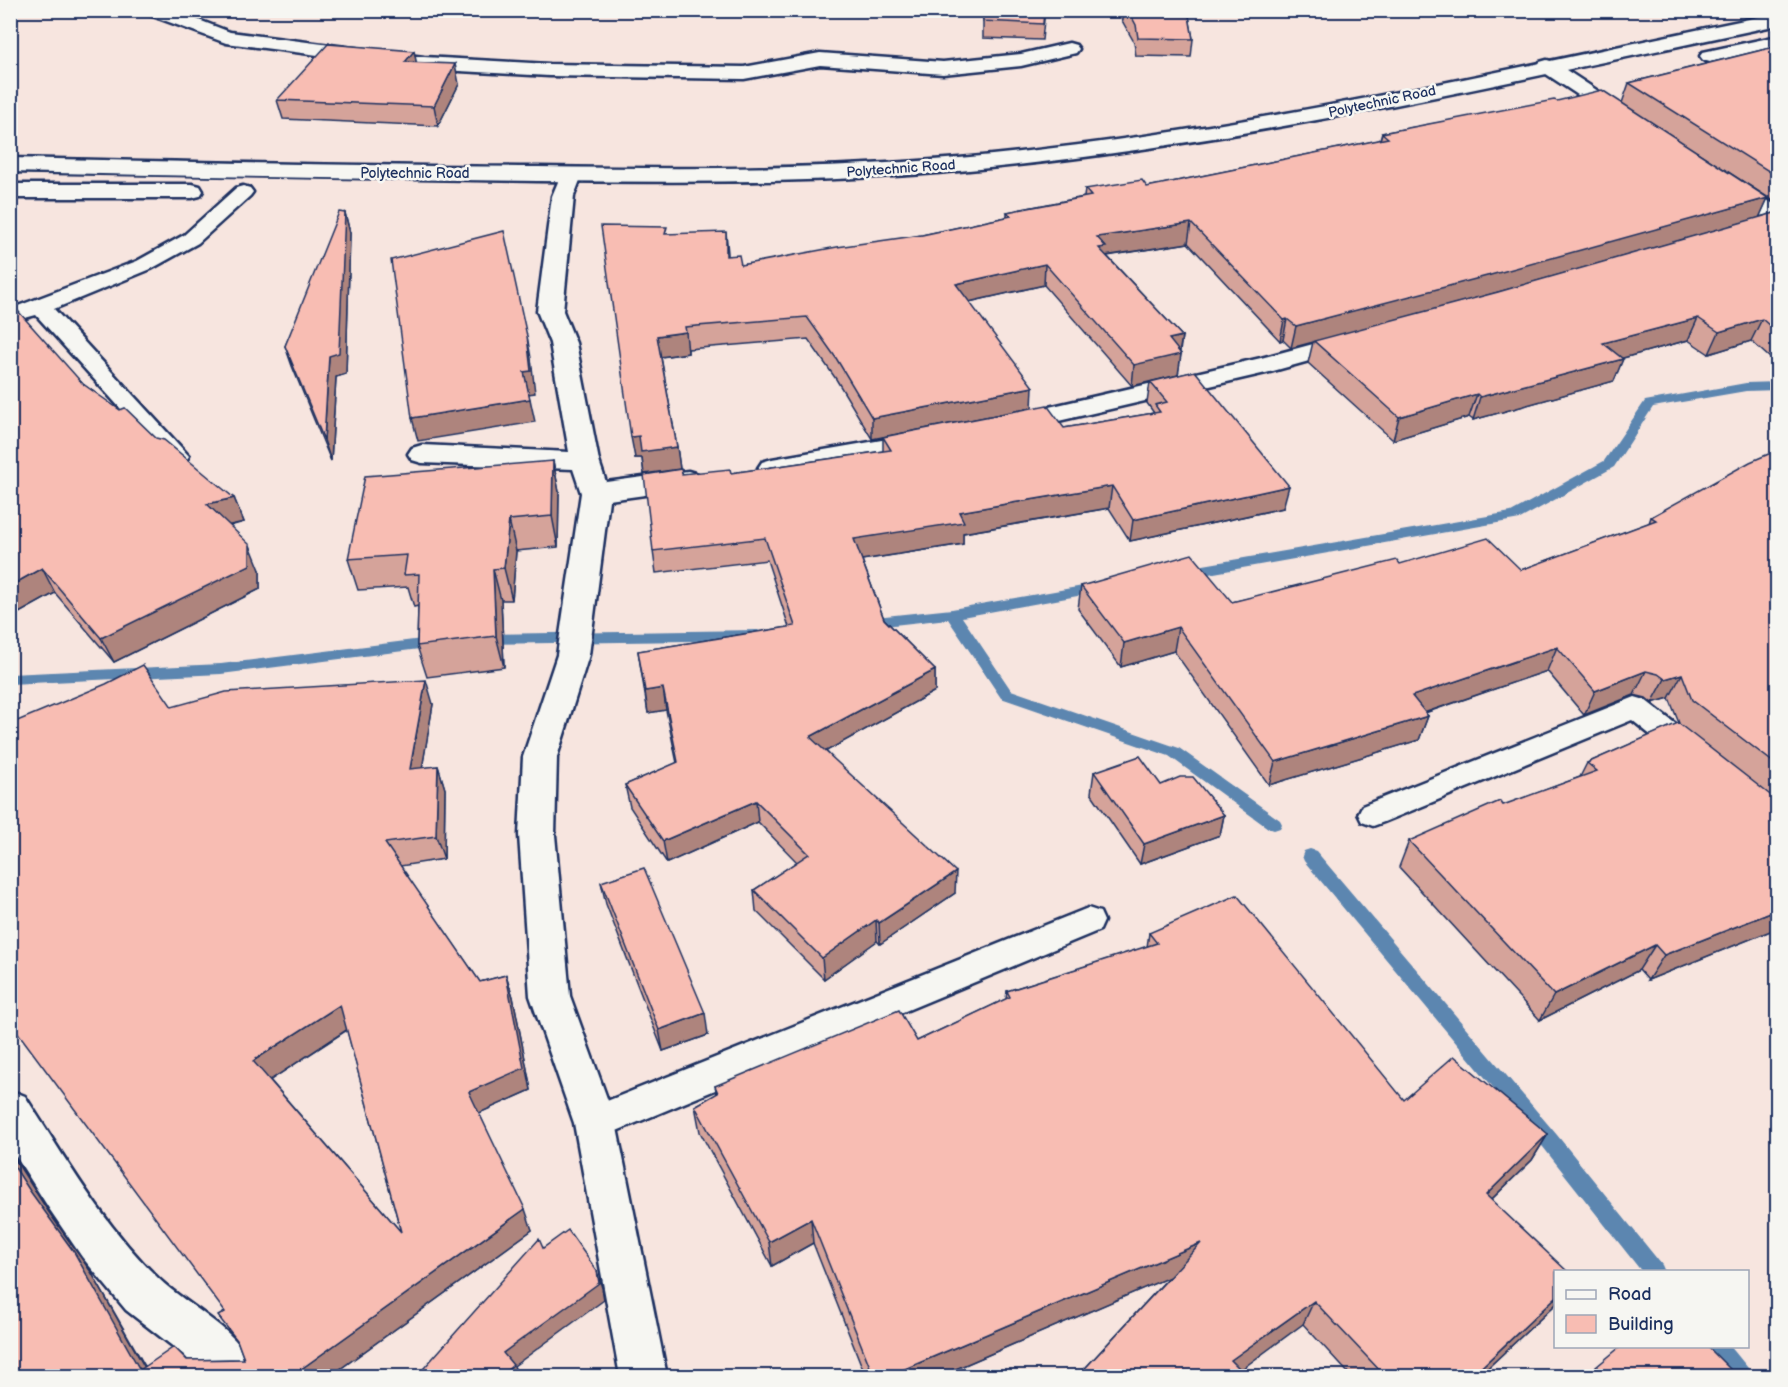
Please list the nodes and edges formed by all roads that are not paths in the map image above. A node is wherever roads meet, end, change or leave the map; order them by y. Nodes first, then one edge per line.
1 (154, 10) edge
2 (1778, 19) edge
3 (1778, 42) edge
4 (1069, 49) dead end
5 (1687, 60) dead end
6 (1547, 66) junction
7 (1607, 76) dead end
8 (1573, 82) junction
9 (1527, 92) dead end
10 (1641, 128) edge
11 (10, 165) edge
12 (1709, 173) edge
13 (1015, 180) dead end
14 (565, 190) junction
15 (10, 191) edge
16 (243, 192) junction
17 (267, 192) dead end
18 (315, 193) dead end
19 (362, 193) dead end
20 (801, 194) dead end
21 (718, 195) dead end
22 (623, 196) dead end
23 (1770, 223) edge
24 (40, 307) junction
25 (10, 316) edge
26 (1378, 335) edge
27 (983, 429) edge
28 (949, 435) edge
29 (422, 454) dead end
30 (177, 456) edge
31 (585, 461) junction
32 (744, 472) edge
33 (710, 477) edge
34 (596, 493) junction
35 (1715, 771) edge
36 (1373, 814) dead end
37 (1088, 921) dead end
38 (10, 1109) edge
39 (595, 1123) junction
40 (234, 1377) edge
41 (645, 1377) edge

1 - 4 street
2 - 6 street, Polytechnic Road
3 - 5 street
6 - 8 street
6 - 14 street, Polytechnic Road
7 - 8 street
8 - 9 street
8 - 10 street
11 - 14 street, Polytechnic Road
12 - 23 street
13 - 20 street, Polytechnic Road
14 - 31 street
15 - 16 street
16 - 17 street
16 - 24 lane
18 - 19 street, Polytechnic Road
21 - 22 street
24 - 25 lane
24 - 30 lane
26 - 27 street
28 - 32 street
29 - 31 street
31 - 34 street
33 - 34 street
34 - 39 street
35 - 36 lane
37 - 39 lane
38 - 40 street
39 - 41 street

